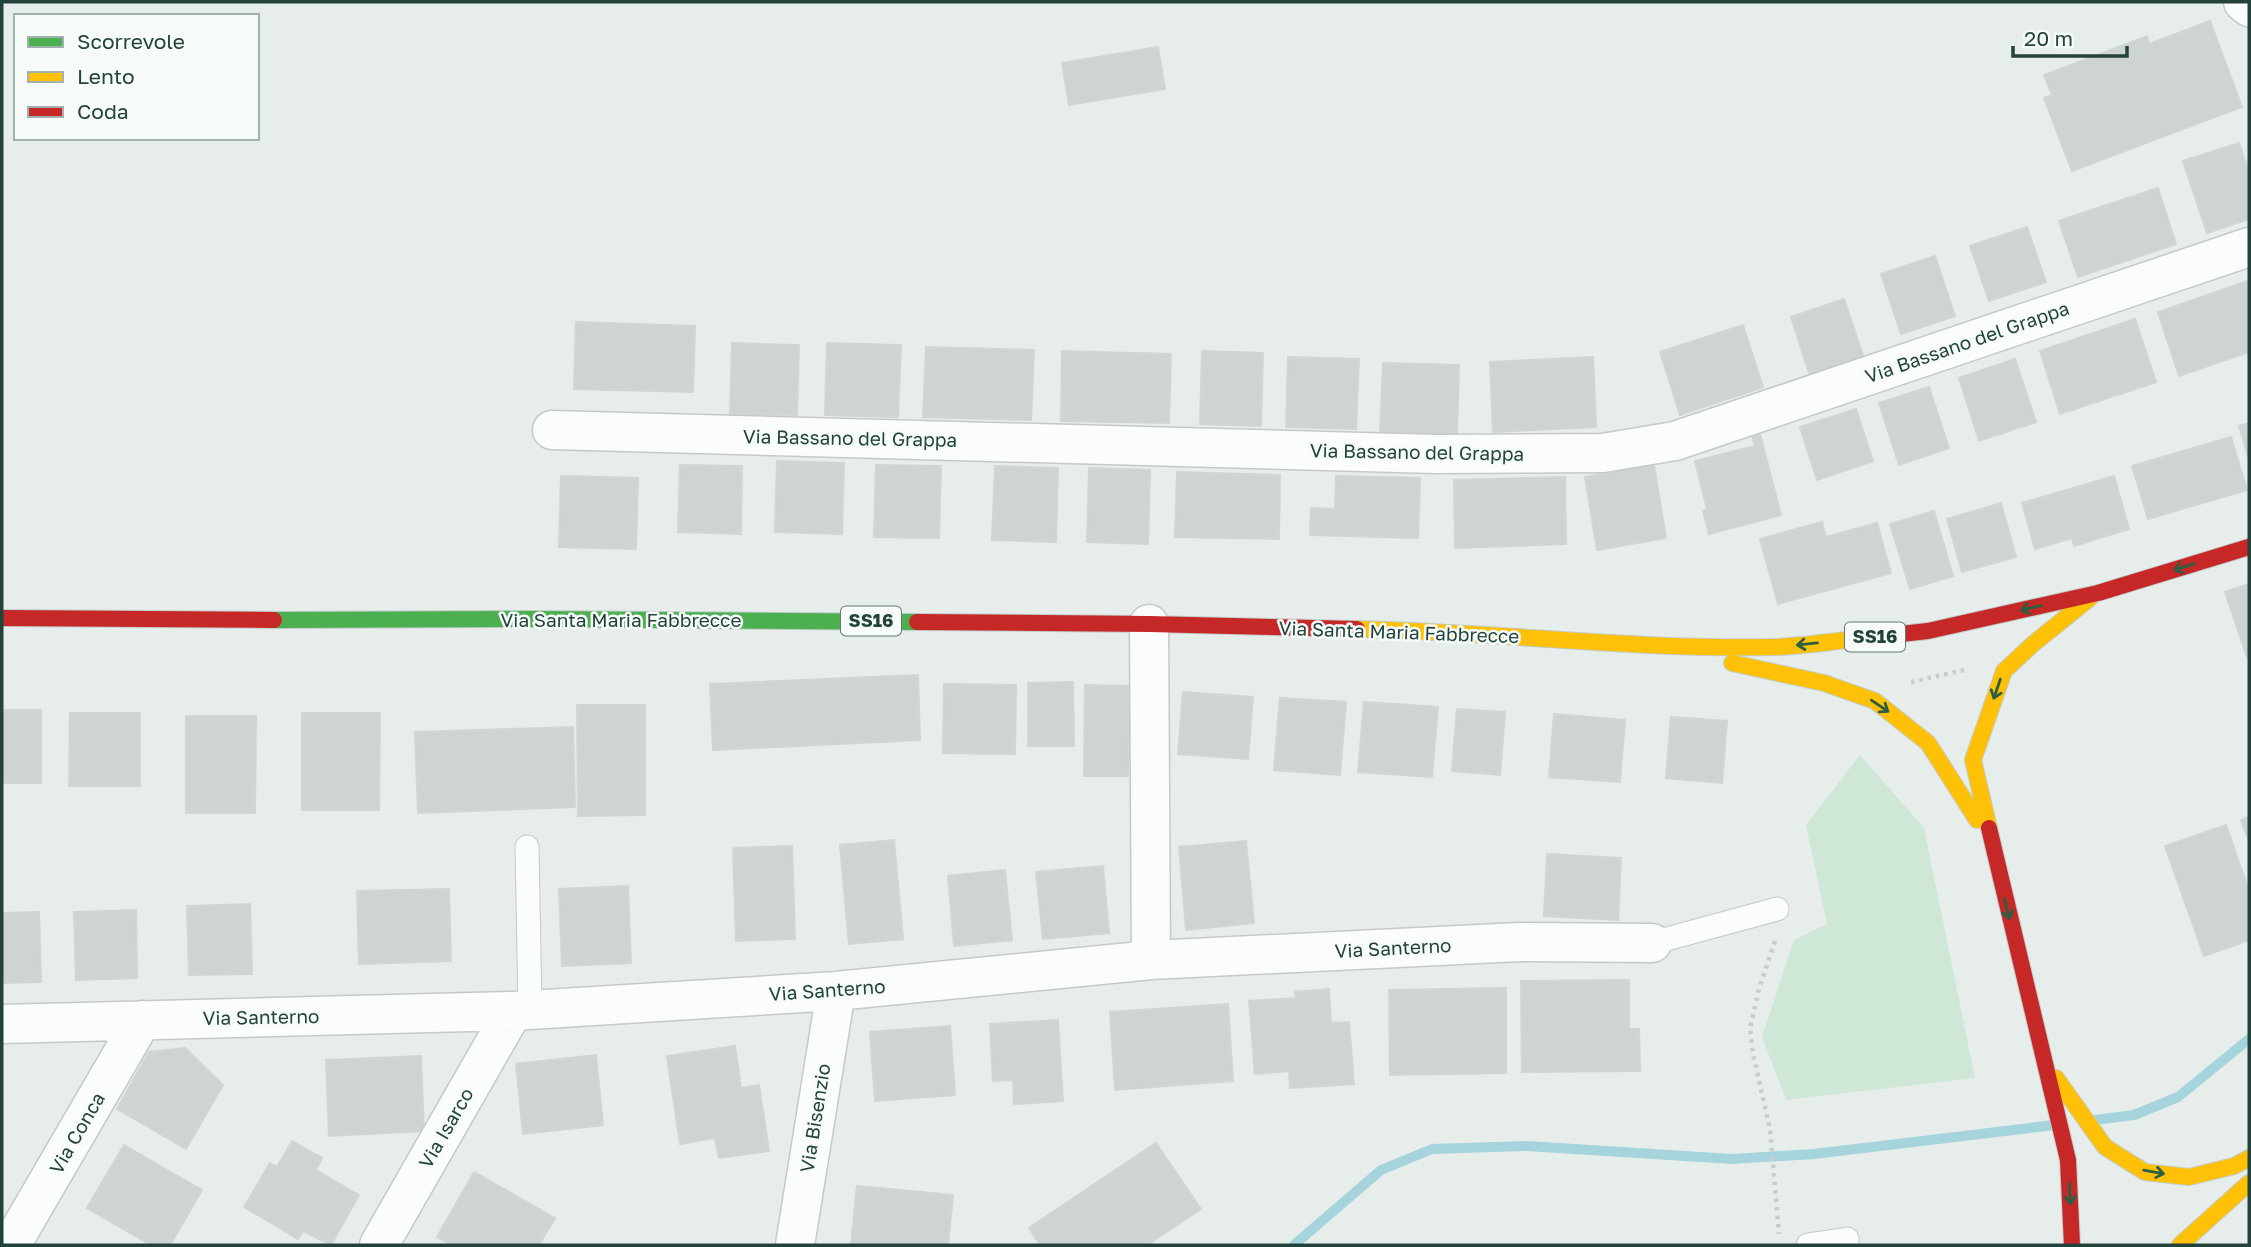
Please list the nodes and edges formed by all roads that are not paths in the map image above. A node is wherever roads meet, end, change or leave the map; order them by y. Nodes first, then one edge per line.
1 (2243, 2) edge
2 (2249, 7) edge
3 (2249, 247) edge
4 (552, 430) dead end
5 (2249, 547) edge
6 (2098, 593) junction
7 (2, 618) edge
8 (93, 620) junction
9 (1149, 624) junction
10 (2, 628) edge
11 (1649, 646) junction
12 (1991, 842) junction
13 (527, 847) dead end
14 (1777, 909) road end
15 (1652, 943) joint
16 (1151, 960) junction
17 (836, 991) junction
18 (522, 1010) junction
19 (142, 1020) junction
20 (2, 1024) edge
21 (2046, 1062) junction
22 (2249, 1158) edge
23 (2249, 1183) edge
24 (1847, 1239) dead end
25 (11, 1245) edge
26 (379, 1245) edge
27 (795, 1245) edge
28 (1808, 1245) edge
29 (2073, 1245) edge
30 (2180, 1245) edge

1 - 2 street
3 - 4 street, Via Bassano del Grappa
5 -> 6 main road, Via Santa Maria Fabbrecce / SS16
6 -> 11 main road, Via Santa Maria Fabbrecce / SS16
6 -> 12 main road, Via Santa Maria Fabbrecce
7 - 8 main road, Via Santa Maria Fabbrecce / SS16
8 - 9 main road, Via Santa Maria Fabbrecce / SS16
8 - 10 main road, Via Santa Maria Fabbrecce / SS16
9 - 11 main road, Via Santa Maria Fabbrecce / SS16
9 - 16 street
11 -> 12 main road, Via Santa Maria Fabbrecce
12 -> 21 main road, Via Santa Maria Fabbrecce
13 - 18 lane
14 - 15 lane
15 - 16 street, Via Santerno
16 - 17 street, Via Santerno
17 - 18 street, Via Santerno
17 - 27 street, Via Bisenzio
18 - 19 street, Via Santerno
18 - 26 street, Via Isarco
19 - 20 street, Via Santerno
19 - 25 street, Via Conca
21 -> 22 main road, Via Santa Maria Fabbrecce
21 -> 29 main road, Via Santa Maria Fabbrecce
23 - 30 main road
24 - 28 lane

